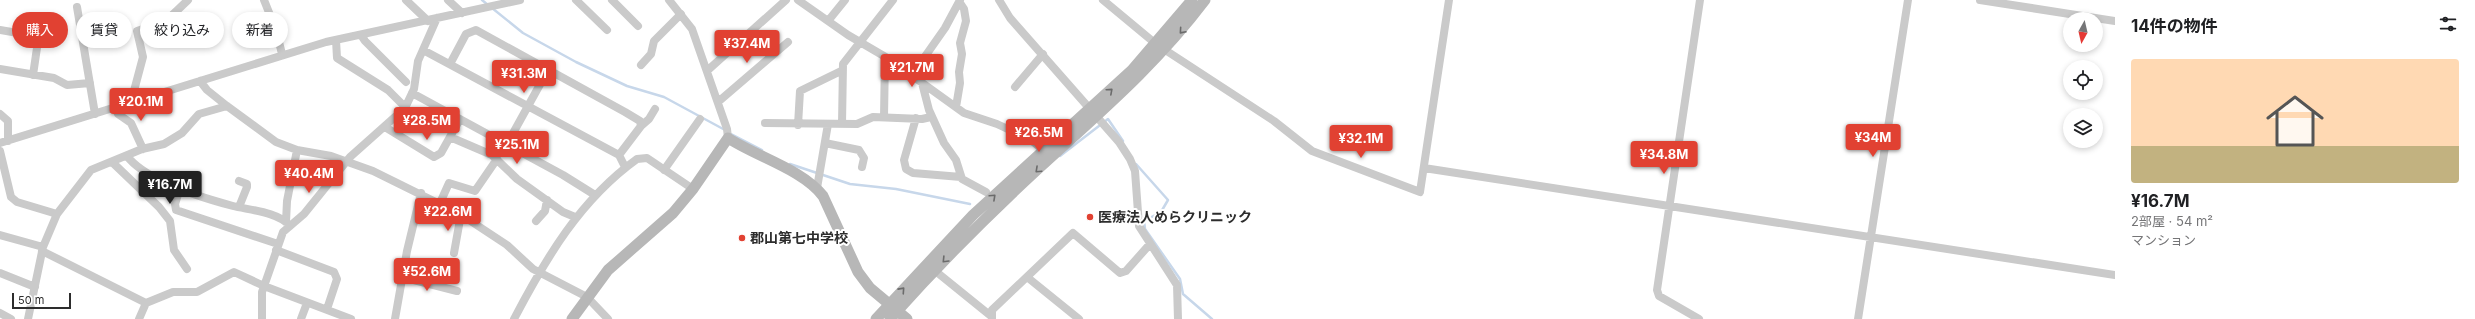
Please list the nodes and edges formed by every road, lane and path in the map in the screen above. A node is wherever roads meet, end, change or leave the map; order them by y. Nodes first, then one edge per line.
1 (188, 0) edge
2 (264, 0) edge
3 (406, 0) edge
4 (448, 0) edge
5 (520, 0) edge
6 (576, 0) edge
7 (612, 0) edge
8 (669, 0) edge
9 (786, 0) edge
10 (845, 0) edge
11 (893, 0) edge
12 (998, 0) edge
13 (1103, 0) edge
14 (1192, 0) edge
15 (1205, 0) edge
16 (1449, 0) edge
17 (1700, 0) edge
18 (1908, 0) edge
19 (1980, 0) edge
20 (800, 1) edge
21 (960, 2) edge
22 (498, 3) edge
23 (78, 7) dead end
24 (462, 13) junction
25 (681, 14) junction
26 (437, 18) junction
27 (428, 21) junction
28 (2115, 21) edge
29 (828, 22) junction
30 (638, 26) dead end
31 (0, 30) edge
32 (607, 30) dead end
33 (361, 34) junction
34 (336, 40) junction
35 (788, 42) dead end
36 (860, 42) junction
37 (1160, 47) junction
38 (423, 50) junction
39 (282, 54) junction
40 (1043, 54) junction
41 (885, 57) junction
42 (450, 64) junction
43 (641, 64) dead end
44 (0, 70) edge
45 (548, 70) junction
46 (708, 70) junction
47 (841, 71) junction
48 (34, 75) junction
49 (912, 75) junction
50 (200, 81) junction
51 (406, 82) dead end
52 (90, 83) junction
53 (922, 83) junction
54 (1014, 87) dead end
55 (412, 92) junction
56 (131, 102) junction
57 (718, 102) junction
58 (227, 106) junction
59 (115, 107) junction
60 (528, 107) junction
61 (956, 107) junction
62 (406, 108) junction
63 (655, 110) dead end
64 (1092, 113) junction
65 (0, 114) edge
66 (95, 114) junction
67 (884, 117) junction
68 (932, 117) junction
69 (916, 118) junction
70 (460, 119) junction
71 (700, 119) dead end
72 (765, 124) dead end
73 (828, 124) junction
74 (842, 124) junction
75 (798, 125) junction
76 (641, 126) junction
77 (385, 127) junction
78 (450, 137) junction
79 (728, 138) junction
80 (4, 142) edge
81 (825, 143) junction
82 (507, 144) junction
83 (143, 149) junction
84 (297, 150) junction
85 (1043, 150) junction
86 (0, 151) edge
87 (619, 155) junction
88 (127, 156) junction
89 (497, 159) junction
90 (112, 162) junction
91 (347, 162) junction
92 (625, 167) junction
93 (862, 167) dead end
94 (1424, 168) junction
95 (664, 170) junction
96 (961, 177) junction
97 (239, 181) dead end
98 (180, 188) junction
99 (817, 188) junction
100 (693, 189) junction
101 (986, 192) dead end
102 (421, 193) junction
103 (595, 195) junction
104 (547, 200) junction
105 (440, 203) junction
106 (1670, 205) junction
107 (239, 207) junction
108 (57, 214) junction
109 (461, 214) junction
110 (576, 217) junction
111 (536, 221) dead end
112 (288, 224) junction
113 (0, 235) edge
114 (1871, 236) junction
115 (1150, 244) junction
116 (277, 247) junction
117 (42, 249) junction
118 (454, 253) dead end
119 (187, 269) dead end
120 (538, 272) junction
121 (0, 274) edge
122 (939, 274) dead end
123 (2115, 275) edge
124 (402, 276) junction
125 (1027, 277) junction
126 (264, 286) junction
127 (35, 287) junction
128 (457, 291) dead end
129 (587, 297) junction
130 (146, 303) junction
131 (307, 303) junction
132 (327, 309) junction
133 (892, 311) edge
134 (0, 314) edge
135 (992, 317) edge
136 (11, 319) edge
137 (28, 319) edge
138 (139, 319) edge
139 (262, 319) edge
140 (300, 319) edge
141 (351, 319) edge
142 (395, 319) edge
143 (514, 319) edge
144 (572, 319) edge
145 (608, 319) edge
146 (876, 319) edge
147 (907, 319) edge
148 (1078, 319) edge
149 (1178, 319) edge
150 (1699, 319) edge
151 (1858, 319) edge

1 - 56 street
2 - 39 street
3 - 27 street
4 - 24 street
5 - 22 street
6 - 32 street
7 - 30 street
8 - 25 street
9 - 46 street
10 - 29 street
11 - 36 street
12 - 40 street
13 - 37 street
14 - 37 street
15 -> 37 street
16 - 94 street
17 - 106 street
18 - 114 street
19 - 28 street
20 - 29 street
21 - 49 street
21 - 61 street
22 - 24 street
23 - 52 street
24 - 26 street
25 - 43 street
25 - 46 street
26 - 27 street
26 - 38 street
27 - 33 street
29 - 36 street
31 - 48 street
33 - 34 street
33 - 51 street
34 - 39 street
34 - 62 street
35 - 57 street
36 - 41 street
36 - 47 street
37 - 64 street
37 - 94 street
38 - 42 street
38 - 55 street
39 - 50 street
40 - 54 street
40 - 64 street
41 - 49 street
41 - 67 street
42 - 45 street
42 - 60 street
44 - 48 street
45 - 60 street
45 - 76 street
46 - 57 street
47 - 74 street
47 - 75 street
48 - 52 street
49 - 53 street
50 - 56 street
50 - 58 street
52 - 66 street
53 - 61 street
53 - 68 street
55 - 62 street
55 - 70 street
56 - 59 street
57 - 79 street
58 - 83 street
58 - 84 street
59 - 66 street
59 - 83 street
60 - 82 street
60 - 87 street
61 - 85 street
62 - 77 street
63 - 76 street
64 - 85 street
64 - 115 street
64 -> 133 street
65 - 80 street
66 - 80 street
67 - 69 street
67 - 74 street
68 - 69 street
68 - 96 street
69 - 96 street
70 - 78 street
70 - 82 street
71 - 95 street
72 - 75 street
73 - 74 street
73 - 75 street
73 - 81 street
76 - 87 street
77 - 78 street
77 - 91 street
78 - 89 street
79 - 99 street
79 - 100 street
81 - 93 street
81 - 99 street
82 - 103 street
83 - 88 street
84 - 91 street
84 - 112 street
133 -> 85 street
86 - 108 street
87 - 92 street
88 - 90 street
88 - 98 street
89 - 104 street
89 - 105 street
90 - 108 street
90 - 119 street
91 - 102 street
91 - 112 street
92 - 95 street
92 - 103 street
94 - 106 street
95 - 100 street
96 - 101 street
97 - 107 street
98 - 107 street
98 - 116 street
99 - 133 street
100 - 129 street
102 - 105 street
102 - 124 street
103 - 110 street
104 - 110 street
104 - 111 street
105 - 109 street
106 - 114 street
106 - 150 street
107 - 112 street
108 - 117 street
109 - 118 street
109 - 120 street
110 - 120 street
112 - 116 street
113 - 117 street
114 - 123 street
114 - 151 street
115 - 125 street
115 - 149 street
116 - 126 street
116 - 132 street
117 - 127 street
117 - 130 street
120 - 129 street
120 - 143 street
121 - 127 street
122 - 135 street
124 - 128 street
124 - 142 street
125 - 135 street
125 - 148 street
126 - 130 street
126 - 131 street
126 - 139 street
127 - 137 street
129 - 144 street
129 - 145 street
130 - 138 street
131 - 132 street
131 - 140 street
132 - 141 street
133 - 146 street
133 - 147 street
134 - 136 street

